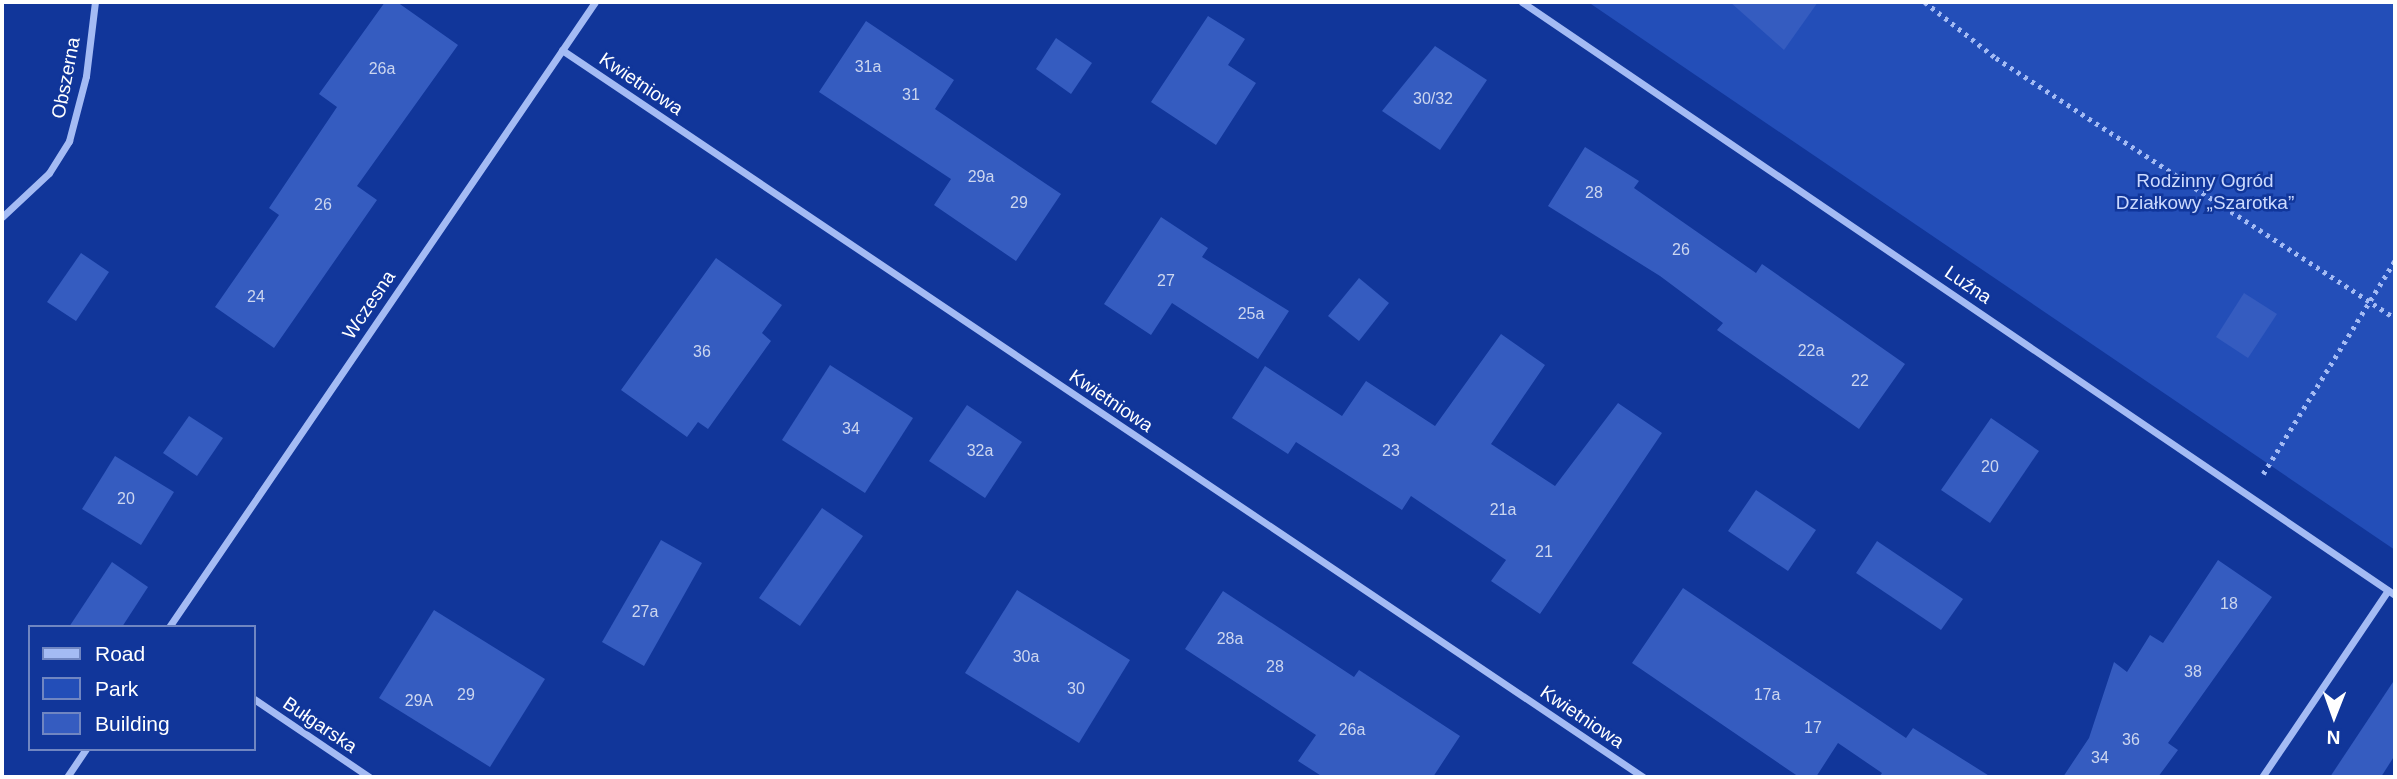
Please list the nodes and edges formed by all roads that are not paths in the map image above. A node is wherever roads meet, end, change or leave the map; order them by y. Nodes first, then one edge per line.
1 (95, 2) edge
2 (595, 2) edge
3 (1522, 2) edge
4 (562, 50) junction
5 (2, 217) edge
6 (2392, 592) edge
7 (170, 625) edge
8 (256, 700) edge
9 (85, 751) edge
10 (67, 777) edge
11 (369, 777) edge
12 (1643, 777) edge
13 (2262, 777) edge

1 - 5 street, Obszerna
2 - 4 street, Wczesna
3 - 6 street, Luźna
4 - 7 street, Wczesna
4 - 12 street, Kwietniowa
6 - 13 street
8 - 11 street, Bułgarska
9 - 10 street

